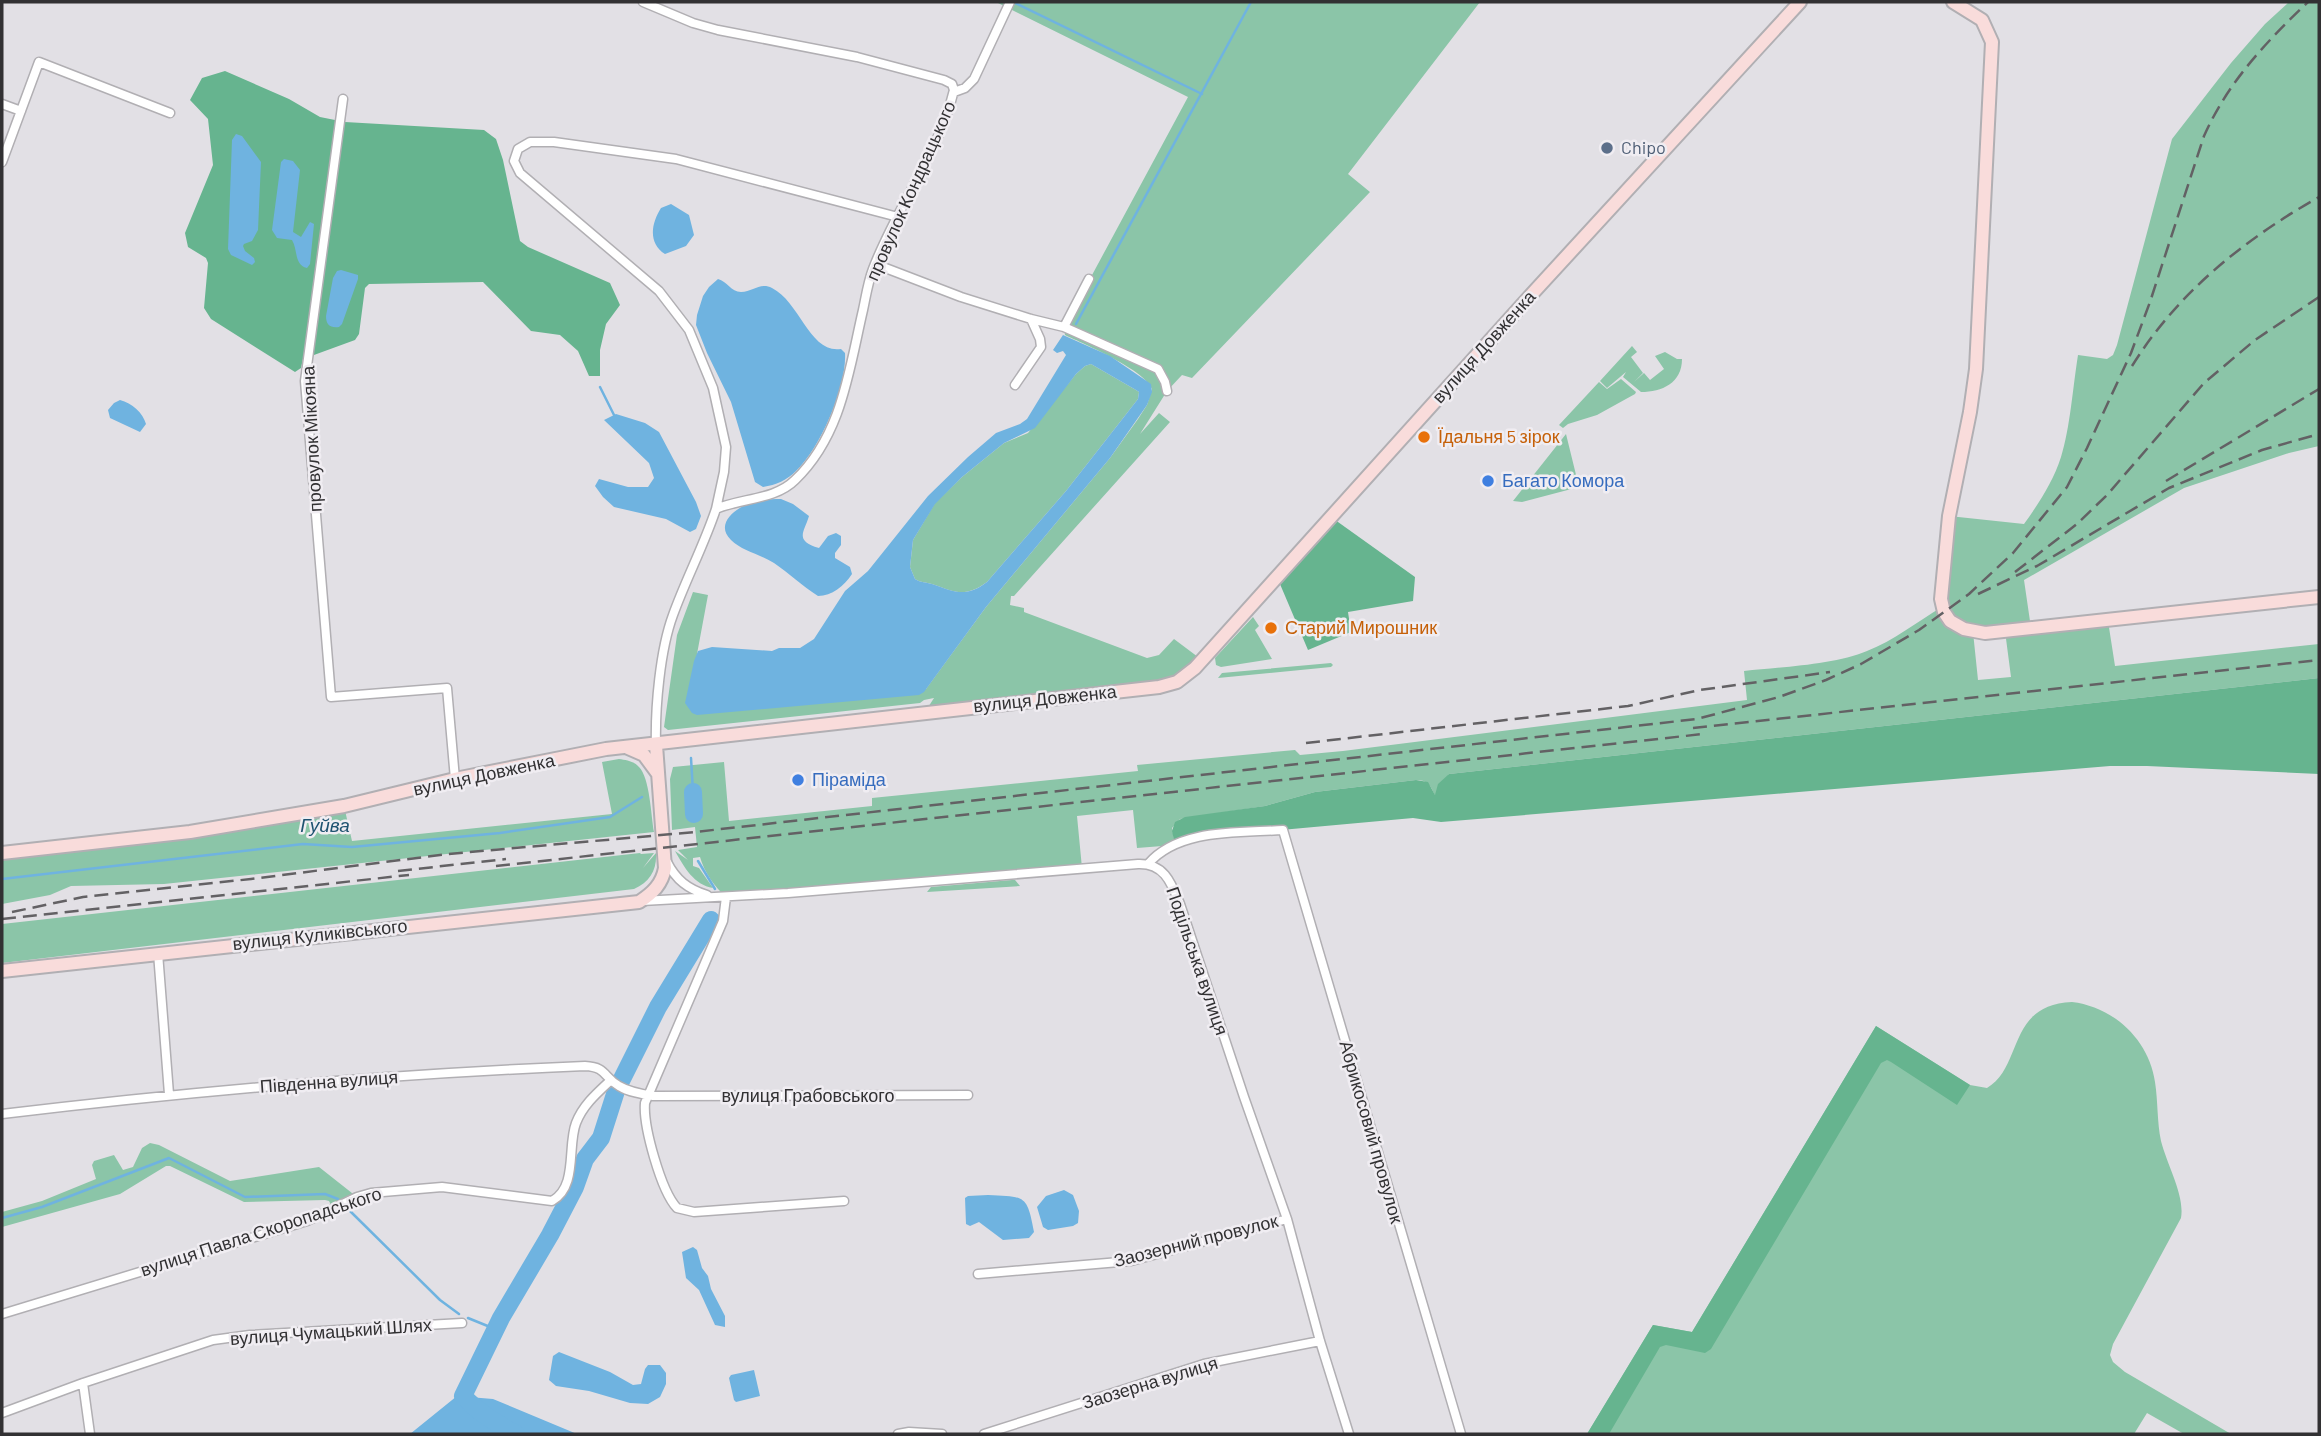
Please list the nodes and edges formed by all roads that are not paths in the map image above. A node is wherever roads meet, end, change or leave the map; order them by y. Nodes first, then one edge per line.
1 (643, 2) edge
2 (1800, 2) edge
3 (1953, 2) edge
4 (1009, 4) edge
5 (954, 92) junction
6 (343, 99) dead end
7 (2, 104) edge
8 (21, 111) junction
9 (170, 113) dead end
10 (2, 162) edge
11 (898, 217) junction
12 (875, 264) junction
13 (1089, 279) dead end
14 (1031, 319) junction
15 (1064, 327) junction
16 (1015, 385) dead end
17 (1167, 391) dead end
18 (716, 509) junction
19 (2319, 597) edge
20 (677, 741) junction
21 (656, 745) junction
22 (624, 747) junction
23 (659, 776) junction
24 (456, 779) junction
25 (2, 853) edge
26 (666, 858) junction
27 (1149, 864) junction
28 (716, 897) junction
29 (726, 897) junction
30 (639, 902) junction
31 (158, 953) junction
32 (2, 971) edge
33 (611, 1080) junction
34 (169, 1094) junction
35 (647, 1095) junction
36 (968, 1095) dead end
37 (2, 1114) edge
38 (844, 1201) dead end
39 (1287, 1219) junction
40 (978, 1274) dead end
41 (2, 1314) edge
42 (462, 1323) dead end
43 (1320, 1342) junction
44 (83, 1382) junction
45 (2, 1413) edge
46 (90, 1434) edge
47 (898, 1434) edge
48 (942, 1434) edge
49 (984, 1434) edge
50 (1349, 1434) edge
51 (1461, 1434) edge

1 - 5 street, провулок Кондрацького
2 - 20 street, вулиця Довженка
3 - 19 street
4 - 5 street
5 - 11 street, провулок Кондрацького
6 - 24 street, провулок Мікояна
7 - 8 street
8 - 9 street
8 - 10 street
11 - 12 street, провулок Кондрацького
11 - 18 street
12 - 14 street
12 - 18 street, провулок Кондрацького
13 - 15 street
14 - 15 street
14 - 16 street
15 - 17 street
18 - 21 street
20 - 21 street, вулиця Довженка
20 - 23 street
21 - 22 street, вулиця Довженка
21 - 23 street
22 - 23 street
22 - 24 street, вулиця Довженка
23 - 26 street
24 - 25 street, вулиця Довженка
26 - 28 street
26 - 30 street
27 - 29 street
27 - 39 street, Подільська вулиця
27 - 51 street, Абрикосовий провулок
28 - 29 street
28 - 30 street
29 - 35 street
30 - 31 street, вулиця Куликівського
31 - 32 street, вулиця Куликівського
31 - 34 street
33 - 34 street, Південна вулиця
33 - 35 street, Південна вулиця
33 - 41 street, вулиця Павла Скоропадського
34 - 37 street, Південна вулиця
35 - 36 street, вулиця Грабовського
35 - 38 street
39 - 40 street, Заозерний провулок
39 - 43 street, Подільська вулиця
42 - 44 street, вулиця Чумацький Шлях
43 - 49 street, Заозерна вулиця
43 - 50 street, Подільська вулиця
44 - 45 street, вулиця Чумацький Шлях
44 - 46 street
47 - 48 street

